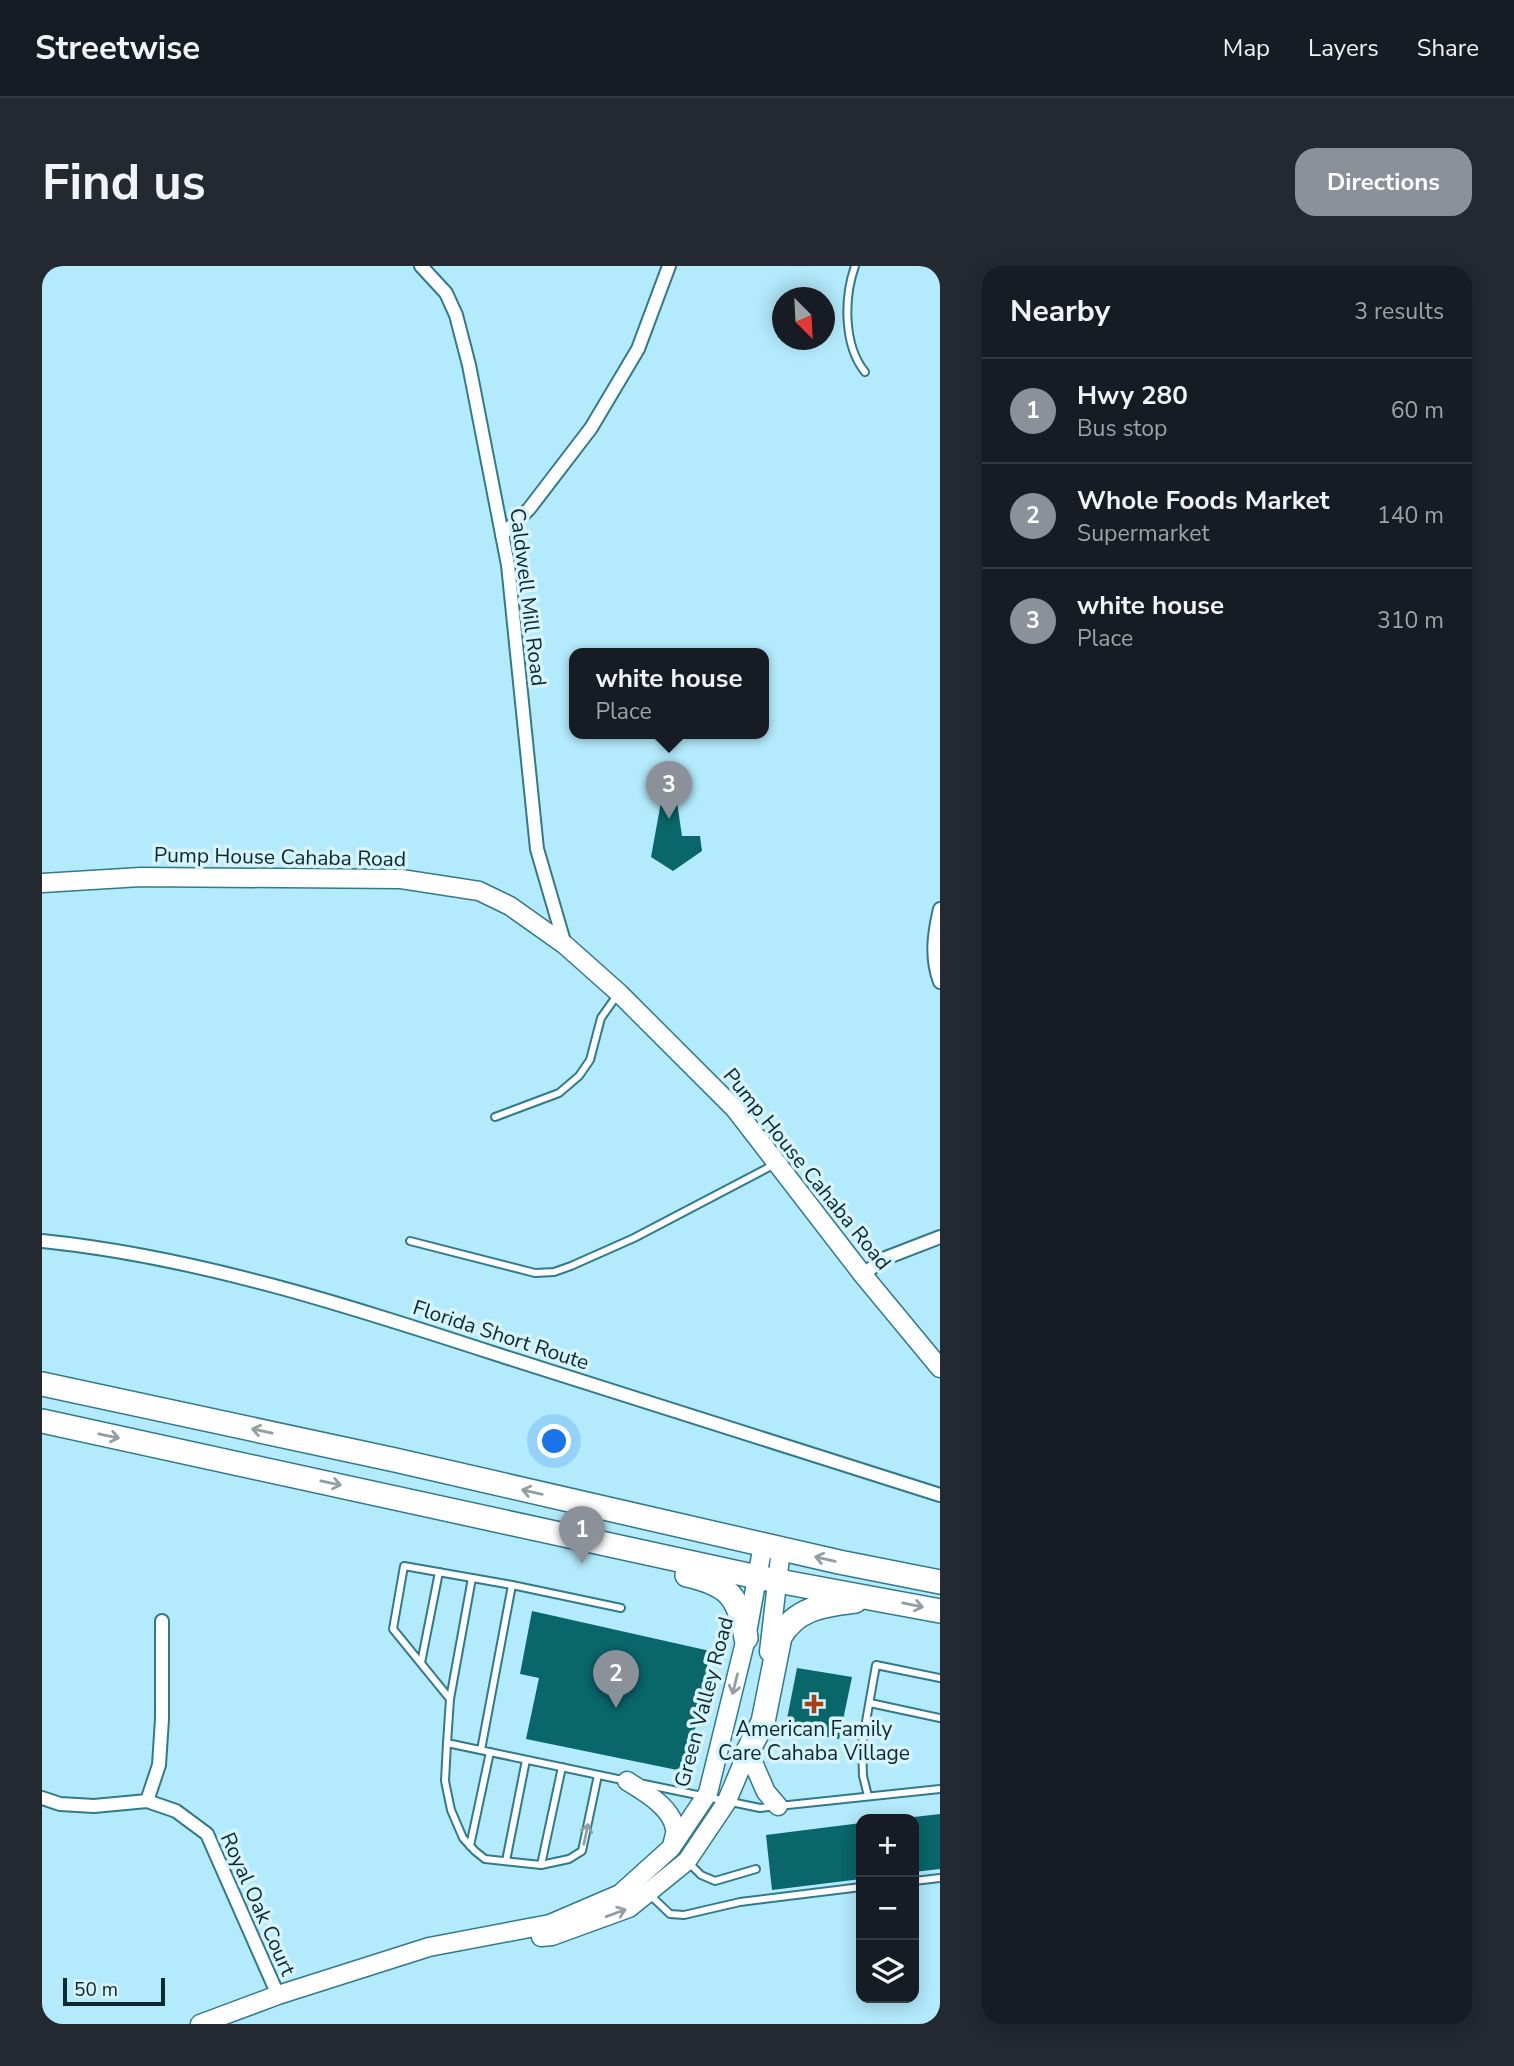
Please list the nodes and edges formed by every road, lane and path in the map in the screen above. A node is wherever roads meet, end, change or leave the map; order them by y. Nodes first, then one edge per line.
1 (421, 266) edge
2 (669, 266) edge
3 (855, 266) edge
4 (864, 372) dead end
5 (502, 535) junction
6 (42, 883) edge
7 (940, 909) edge
8 (565, 945) junction
9 (940, 982) edge
10 (619, 993) junction
11 (495, 1117) dead end
12 (777, 1164) junction
13 (940, 1237) edge
14 (42, 1241) edge
15 (410, 1241) dead end
16 (863, 1275) junction
17 (940, 1368) edge
18 (42, 1384) edge
19 (42, 1421) edge
20 (940, 1496) edge
21 (626, 1547) junction
22 (772, 1547) junction
23 (439, 1572) junction
24 (472, 1578) junction
25 (767, 1579) junction
26 (940, 1582) edge
27 (512, 1585) junction
28 (879, 1598) junction
29 (621, 1608) dead end
30 (940, 1611) edge
31 (162, 1621) dead end
32 (746, 1637) junction
33 (421, 1663) junction
34 (940, 1678) edge
35 (450, 1699) junction
36 (870, 1703) junction
37 (940, 1718) edge
38 (447, 1743) junction
39 (481, 1750) junction
40 (748, 1751) junction
41 (491, 1752) junction
42 (526, 1759) junction
43 (562, 1767) junction
44 (598, 1775) junction
45 (627, 1781) junction
46 (940, 1788) edge
47 (868, 1796) junction
48 (705, 1797) junction
49 (42, 1798) edge
50 (147, 1801) junction
51 (726, 1802) junction
52 (778, 1806) junction
53 (470, 1846) junction
54 (671, 1848) junction
55 (506, 1861) junction
56 (687, 1861) junction
57 (541, 1865) junction
58 (756, 1869) dead end
59 (940, 1878) edge
60 (919, 1880) edge
61 (856, 1888) edge
62 (648, 1893) junction
63 (429, 1948) junction
64 (278, 1995) junction
65 (200, 2024) edge

1 - 5 street, Caldwell Mill Road
2 - 5 street
3 - 4 lane
5 - 8 street, Caldwell Mill Road
6 - 8 street, Pump House Cahaba Road
7 - 9 street
8 - 10 street, Pump House Cahaba Road
10 - 11 lane
10 - 12 street, Pump House Cahaba Road
12 - 15 lane
12 - 16 street, Pump House Cahaba Road
13 - 16 street
14 - 20 street, Florida Short Route
16 - 17 street, Pump House Cahaba Road
22 -> 18 highway
19 -> 21 highway
21 - 25 highway
21 - 32 highway
22 - 25 street, Green Valley Road
26 -> 22 highway
23 - 24 lane
23 - 33 lane
23 - 33 lane
24 - 27 lane
24 - 35 lane
25 - 28 highway
25 - 32 street, Green Valley Road
25 - 40 street, Green Valley Road
27 - 29 lane
27 - 39 lane
28 -> 30 highway
28 - 40 highway
31 - 50 street
32 -> 48 street, Green Valley Road
33 - 35 lane
34 - 36 lane
35 - 38 lane
36 - 37 lane
36 - 47 lane
38 - 39 lane
38 - 53 lane
39 - 41 lane
40 - 51 street, Green Valley Road
40 - 52 street
41 - 42 lane
41 - 53 lane
42 - 43 lane
42 - 55 lane
43 - 44 lane
43 - 57 lane
44 - 45 lane
57 -> 44 lane
45 - 48 lane
45 - 54 street
46 - 47 lane
47 - 52 lane
48 - 51 lane
48 - 54 street, Green Valley Road
49 - 50 street, Royal Oak Court
50 - 64 street, Royal Oak Court
51 - 52 lane
51 - 56 street, Green Valley Road
53 - 55 lane
54 - 63 street, Green Valley Road
55 - 57 lane
56 - 58 lane
56 - 62 street, Green Valley Road
59 - 60 lane
61 - 62 lane
63 -> 62 street, Green Valley Road
63 - 64 street, Green Valley Road
64 - 65 street, Green Valley Road

